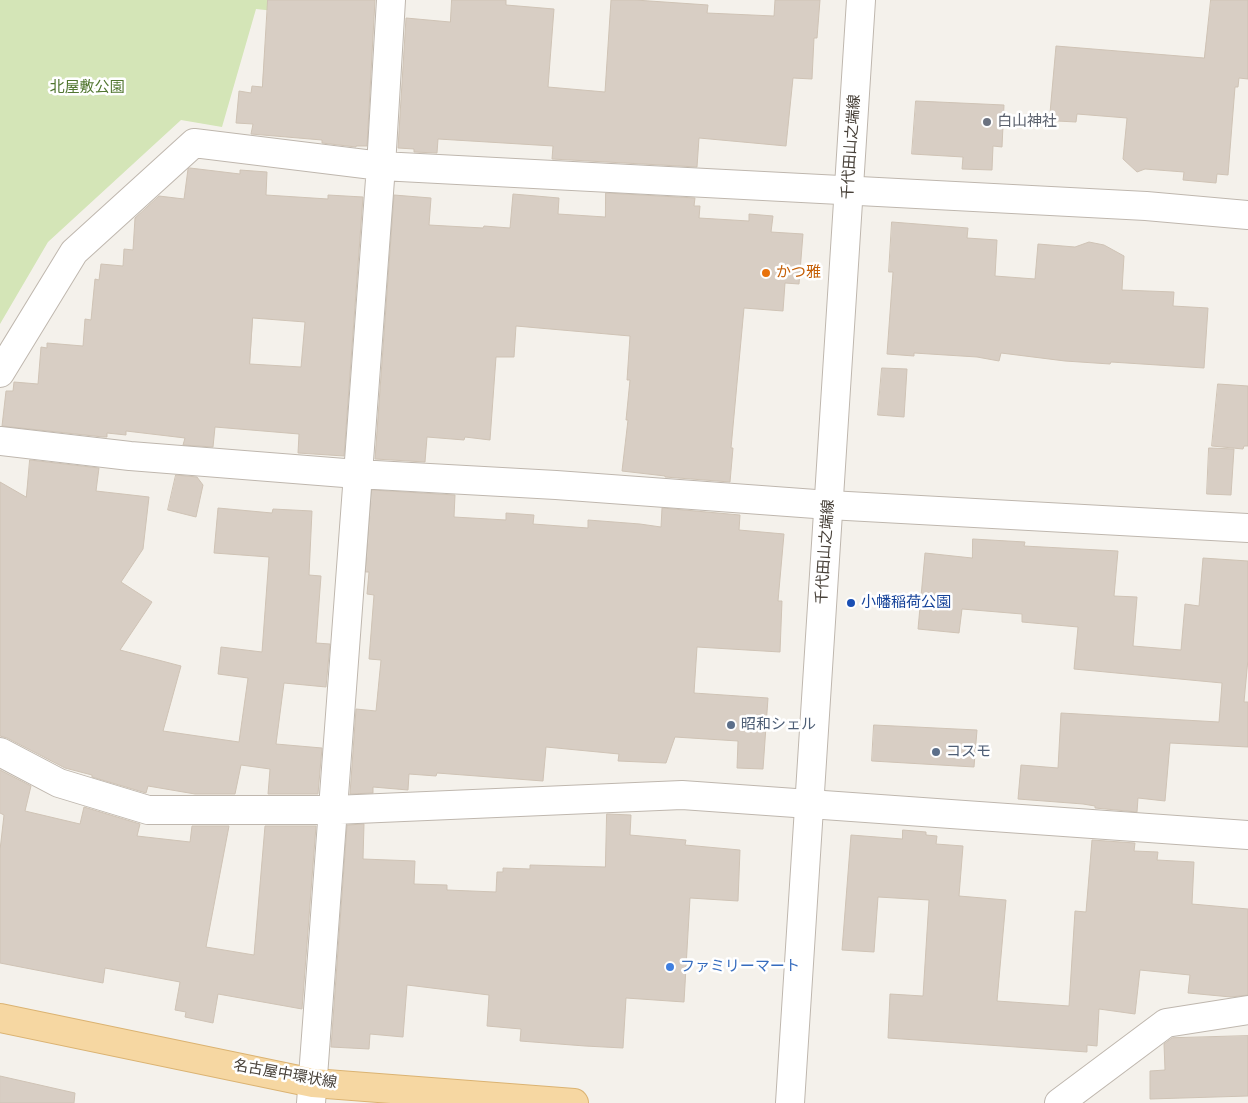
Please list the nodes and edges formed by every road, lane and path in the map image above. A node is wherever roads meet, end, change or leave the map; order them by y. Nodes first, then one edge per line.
1 (391, 0) edge
2 (862, 0) edge
3 (381, 166) junction
4 (849, 191) junction
5 (1248, 215) edge
6 (0, 373) edge
7 (0, 440) edge
8 (357, 474) junction
9 (829, 504) junction
10 (1248, 528) edge
11 (0, 752) edge
12 (810, 804) junction
13 (334, 810) junction
14 (1248, 836) edge
15 (1248, 1010) edge
16 (0, 1018) edge
17 (312, 1093) edge
18 (574, 1103) edge
19 (790, 1103) edge
20 (1059, 1103) edge

1 - 3 street
2 - 4 street, 千代田山之端線
3 - 4 street
3 - 6 street
3 - 8 street
4 - 5 street
4 - 9 street, 千代田山之端線
7 - 8 street
8 - 9 street
8 - 13 street
9 - 10 street
9 - 12 street, 千代田山之端線
11 - 13 street
12 - 13 street
12 - 14 street
12 - 19 street, 千代田山之端線
13 - 17 street
15 - 20 street
16 - 17 main road, 名古屋中環状線
17 - 18 main road, 名古屋中環状線

